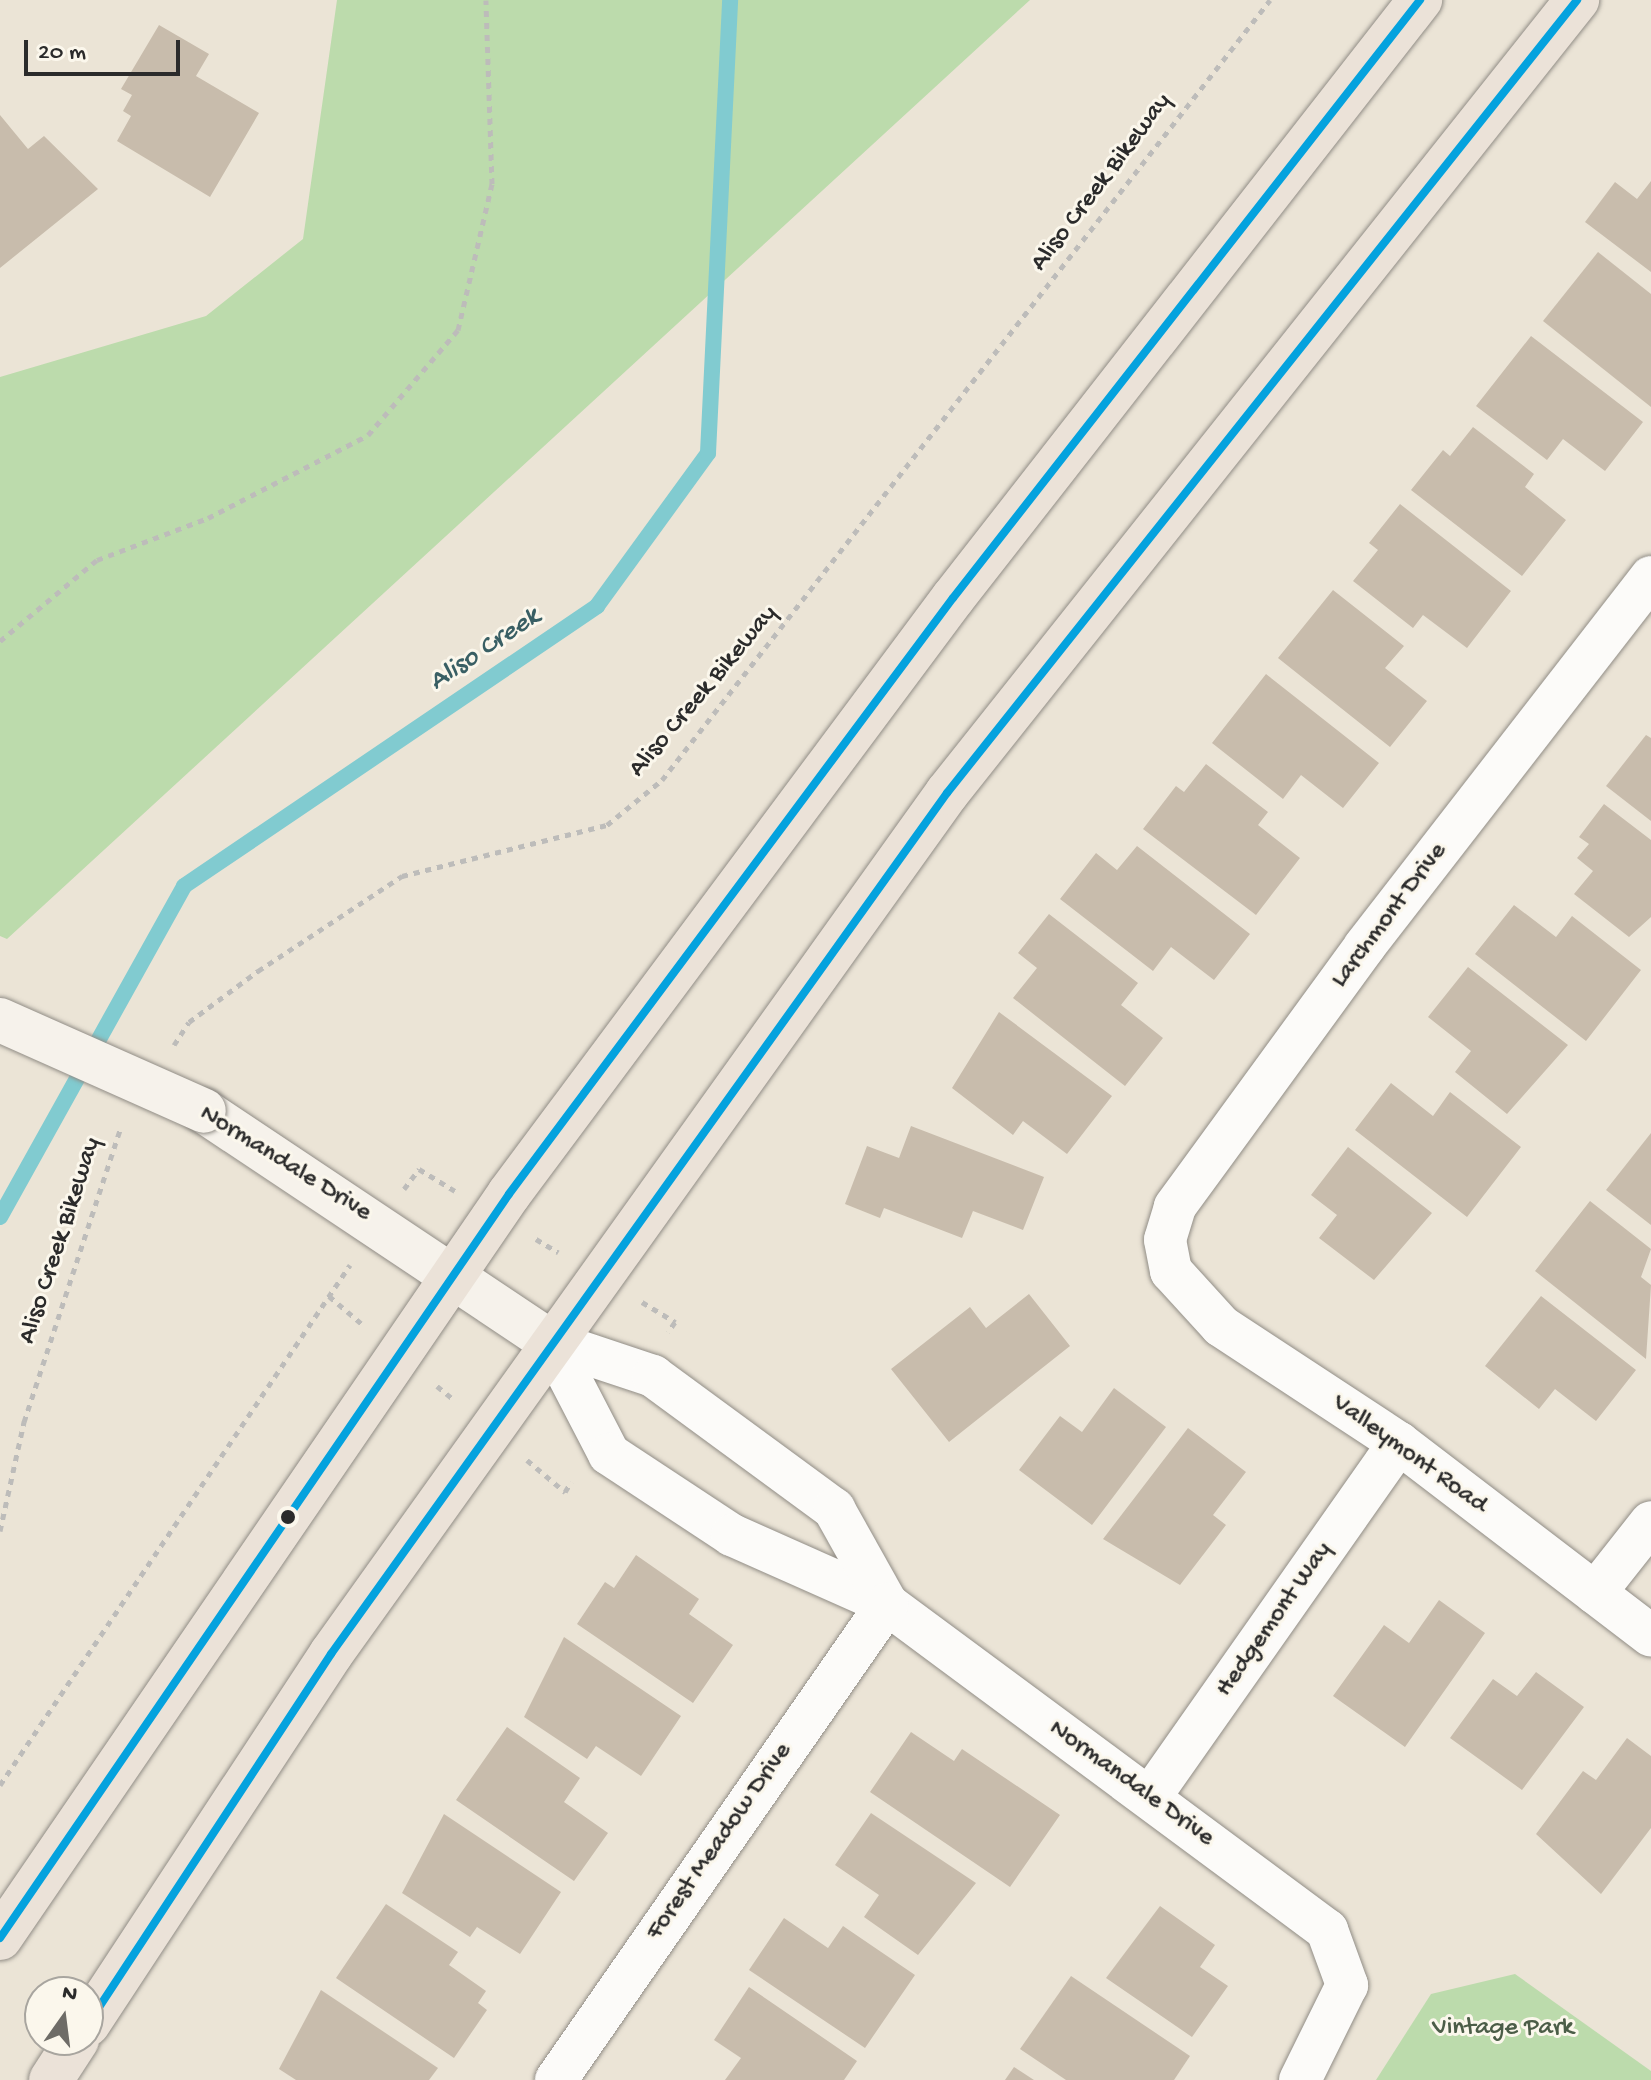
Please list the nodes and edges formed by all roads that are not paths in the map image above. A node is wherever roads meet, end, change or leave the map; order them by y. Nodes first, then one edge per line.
1 (1420, 0) edge
2 (1577, 0) edge
3 (1651, 577) edge
4 (0, 1020) edge
5 (1171, 1271) joint
6 (453, 1274) junction
7 (551, 1342) junction
8 (1399, 1443) junction
9 (1651, 1522) edge
10 (1595, 1593) junction
11 (887, 1604) junction
12 (1651, 1636) edge
13 (1150, 1797) junction
14 (0, 1938) edge
15 (104, 2000) edge
16 (67, 2056) edge
17 (51, 2080) edge
18 (556, 2080) edge
19 (1300, 2080) edge

1 - 6 main road
2 - 7 main road
3 - 5 street, Larchmont Drive
4 - 6 street, Normandale Drive, bridge
5 - 8 street, Valleymont Road
6 - 7 street, Normandale Drive
6 - 14 main road
7 - 11 street, Normandale Drive
7 - 11 street, Normandale Drive
7 - 15 main road
8 - 10 street, Valleymont Road
8 - 13 street, Hedgemont Way
9 - 10 street
10 - 12 street, Valleymont Road
11 - 13 street, Normandale Drive
11 - 18 street, Forest Meadow Drive
13 - 19 street, Normandale Drive
16 - 17 main road

